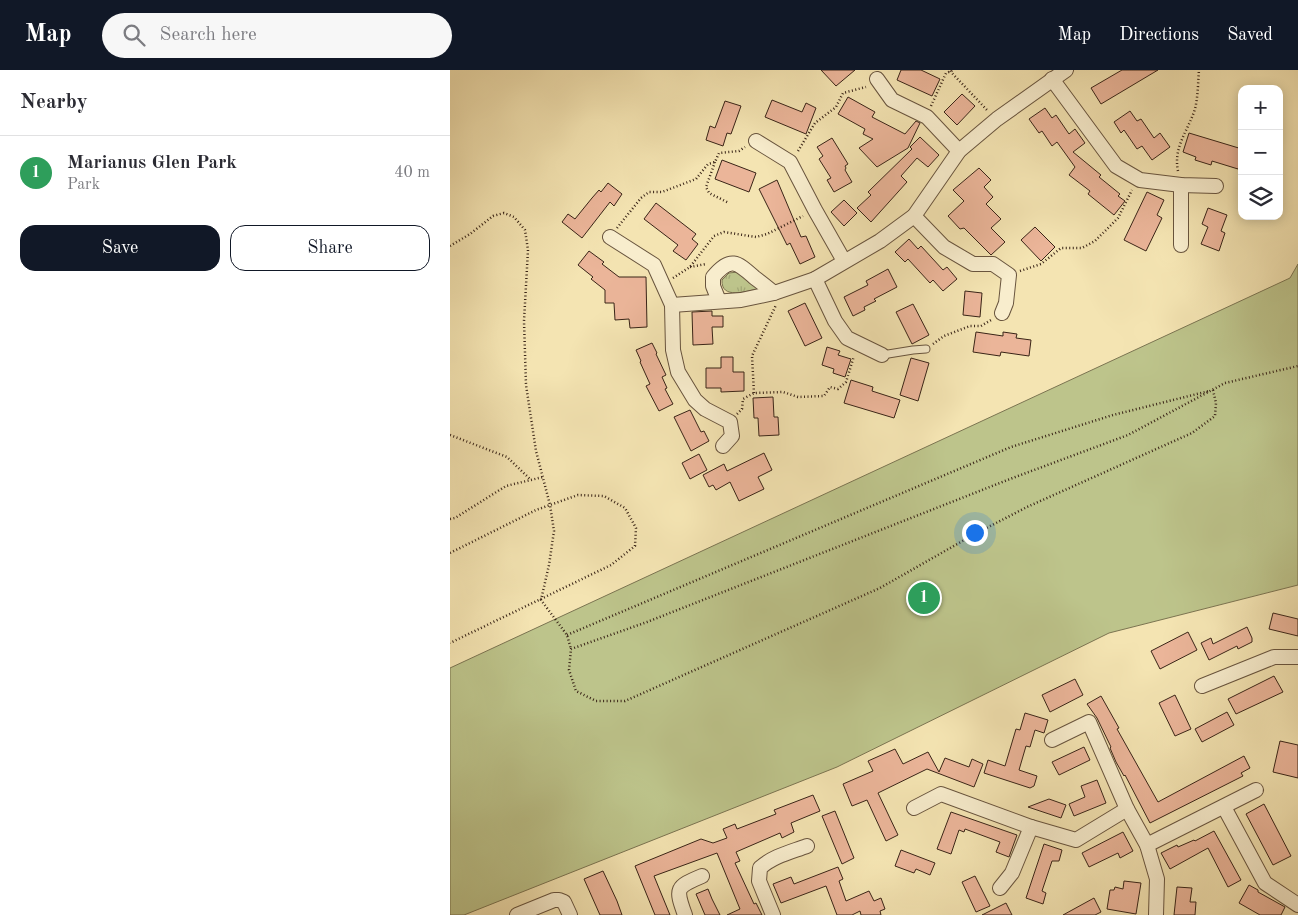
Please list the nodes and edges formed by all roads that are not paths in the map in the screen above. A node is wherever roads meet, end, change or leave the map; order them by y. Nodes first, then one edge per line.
1 (1066, 70) edge
2 (877, 79) road end
3 (1052, 79) junction
4 (756, 140) road end
5 (959, 151) junction
6 (1180, 185) junction
7 (1216, 186) dead end
8 (914, 216) junction
9 (610, 237) road end
10 (1181, 245) dead end
11 (844, 261) junction
12 (815, 279) junction
13 (774, 293) junction
14 (720, 302) junction
15 (672, 305) junction
16 (1002, 313) road end
17 (926, 350) road end
18 (882, 355) joint
19 (723, 446) dead end
20 (1298, 657) edge
21 (1202, 686) dead end
22 (1052, 740) dead end
23 (1256, 790) dead end
24 (1224, 807) junction
25 (914, 808) dead end
26 (1128, 809) junction
27 (1031, 827) junction
28 (1147, 845) junction
29 (807, 846) dead end
30 (702, 876) dead end
31 (1000, 888) dead end
32 (1298, 905) edge
33 (516, 915) edge
34 (570, 915) edge
35 (685, 915) edge
36 (773, 915) edge
37 (1156, 915) edge

1 - 3 street
2 - 5 street
3 - 5 street
3 - 6 street
4 - 11 street
5 - 8 street
6 - 7 street
6 - 10 street
8 - 11 street
8 - 16 street
9 - 15 street
11 - 12 street
12 - 13 street
12 - 18 street
13 - 14 street
13 - 14 street
14 - 15 street
15 - 19 street
17 - 18 lane
20 - 21 street
22 - 26 street
23 - 24 street
24 - 28 street
24 - 32 street
25 - 27 street
26 - 27 street
26 - 28 street
27 - 31 street
28 - 37 street
29 - 36 street
30 - 35 street
33 - 34 street

